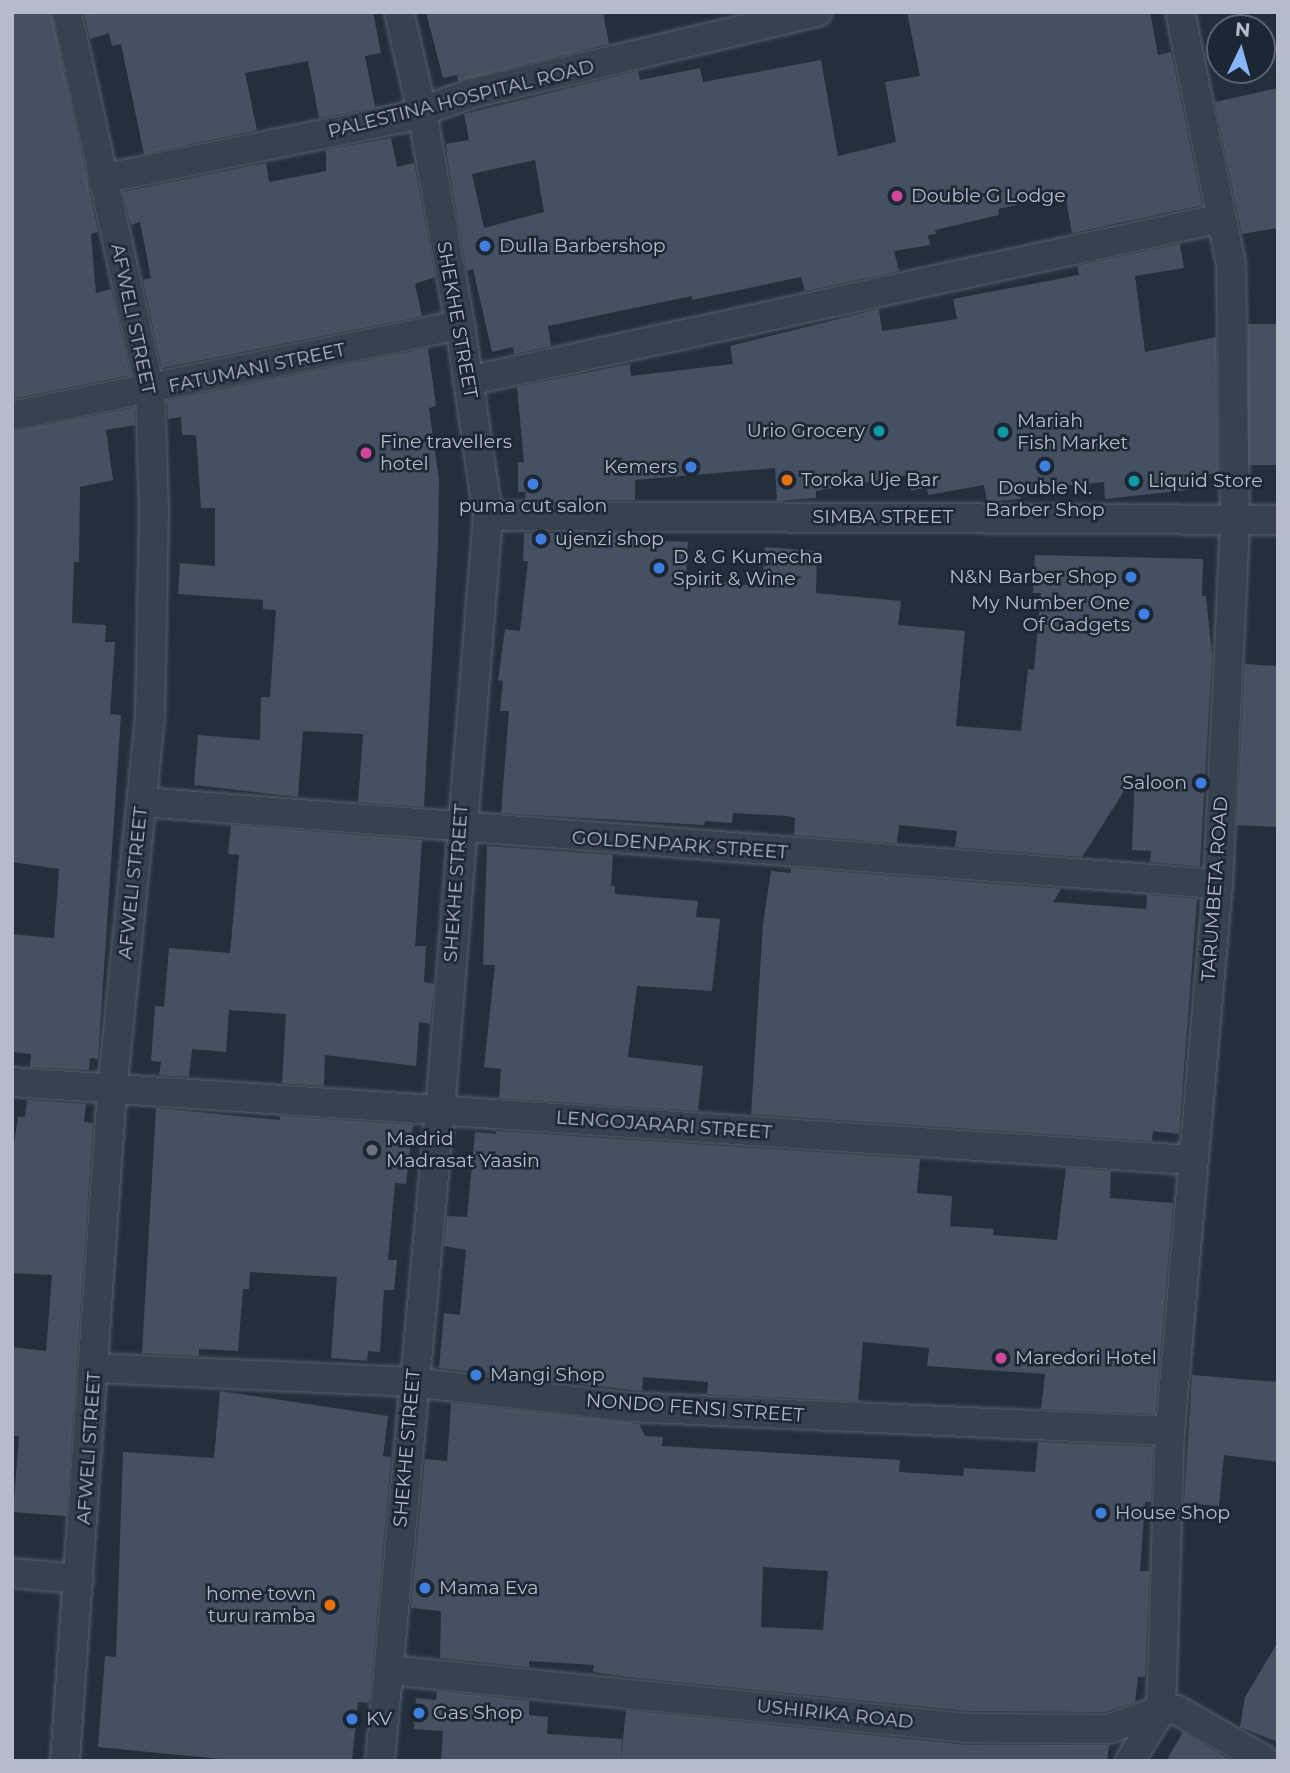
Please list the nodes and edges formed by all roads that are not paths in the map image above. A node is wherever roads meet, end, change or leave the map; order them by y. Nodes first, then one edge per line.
1 (67, 12) edge
2 (399, 12) edge
3 (817, 12) edge
4 (1180, 12) edge
5 (422, 111) junction
6 (103, 179) junction
7 (1222, 218) junction
8 (460, 325) junction
9 (468, 381) junction
10 (150, 390) junction
11 (12, 416) edge
12 (488, 516) junction
13 (1235, 518) junction
14 (1278, 520) edge
15 (142, 802) junction
16 (460, 828) junction
17 (1218, 884) junction
18 (12, 1082) edge
19 (112, 1091) junction
20 (440, 1111) junction
21 (1191, 1160) junction
22 (94, 1368) junction
23 (412, 1382) junction
24 (1170, 1431) junction
25 (12, 1573) edge
26 (79, 1579) junction
27 (389, 1670) junction
28 (1161, 1710) junction
29 (65, 1761) edge
30 (380, 1761) edge
31 (1130, 1761) edge
32 (1266, 1761) edge

1 - 6 street, AFWELI STREET
2 - 5 street, SHEKHE STREET
3 - 5 street, PALESTINA HOSPITAL ROAD
4 - 7 street, TARUMBETA ROAD
5 - 6 street, PALESTINA HOSPITAL ROAD
5 - 8 street, SHEKHE STREET
6 - 10 street, AFWELI STREET
7 - 9 street
7 - 13 street, TARUMBETA ROAD
8 - 9 street, SHEKHE STREET
8 - 10 street, FATUMANI STREET
9 - 12 street, SHEKHE STREET
10 - 11 street, FATUMANI STREET
10 - 15 street, AFWELI STREET
12 - 13 street, SIMBA STREET
12 - 16 street, SHEKHE STREET
13 - 14 street, SIMBA STREET
13 - 17 street, TARUMBETA ROAD
15 - 16 street, GOLDENPARK STREET
15 - 19 street, AFWELI STREET
16 - 17 street, GOLDENPARK STREET
16 - 20 street, SHEKHE STREET
17 - 21 street, TARUMBETA ROAD
18 - 19 street, LENGOJARARI STREET
19 - 20 street, LENGOJARARI STREET
19 - 22 street, AFWELI STREET
20 - 21 street, LENGOJARARI STREET
20 - 23 street, SHEKHE STREET
21 - 24 street, TARUMBETA ROAD
22 - 23 street, NONDO FENSI STREET
22 - 26 street, AFWELI STREET
23 - 24 street, NONDO FENSI STREET
23 - 27 street, SHEKHE STREET
24 - 28 street, TARUMBETA ROAD
25 - 26 street
26 - 29 street, AFWELI STREET
27 - 28 street, USHIRIKA ROAD
27 - 30 street, SHEKHE STREET
28 - 31 street, TARUMBETA ROAD
28 - 32 street

